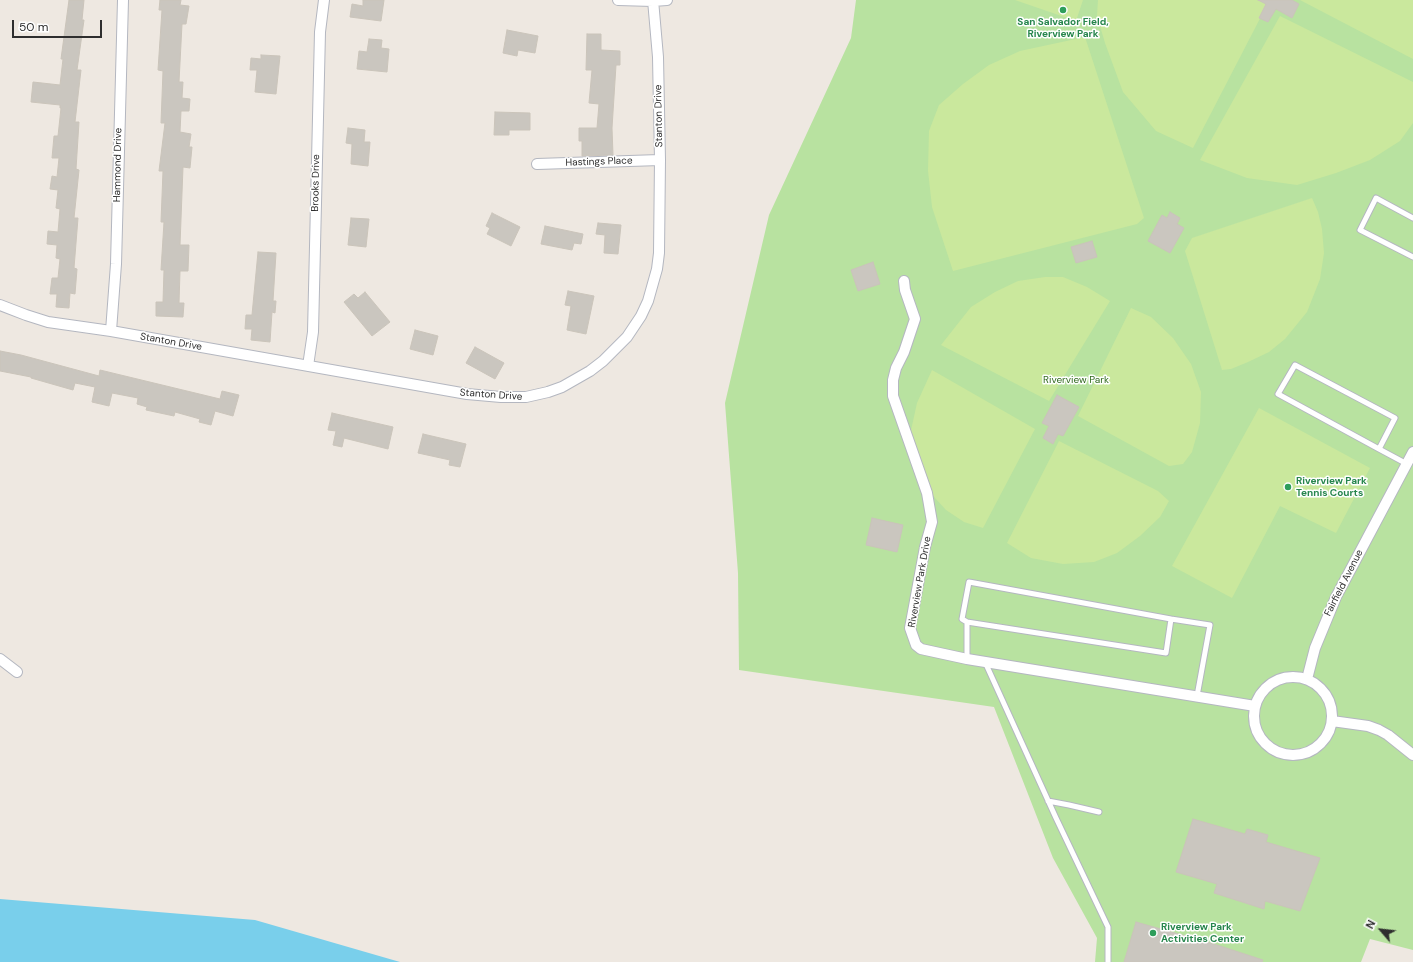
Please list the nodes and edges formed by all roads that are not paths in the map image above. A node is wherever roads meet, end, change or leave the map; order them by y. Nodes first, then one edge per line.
1 (123, 0) edge
2 (324, 0) edge
3 (618, 0) edge
4 (667, 0) edge
5 (653, 1) edge
6 (660, 160) junction
7 (537, 164) dead end
8 (1413, 218) edge
9 (1413, 257) edge
10 (904, 281) dead end
11 (0, 305) edge
12 (111, 331) junction
13 (308, 366) junction
14 (1379, 449) junction
15 (1413, 452) edge
16 (1407, 464) junction
17 (1171, 619) junction
18 (967, 622) junction
19 (967, 658) junction
20 (0, 659) edge
21 (985, 662) junction
22 (17, 672) dead end
23 (1307, 679) junction
24 (1197, 696) junction
25 (1255, 706) junction
26 (1332, 721) junction
27 (1413, 755) edge
28 (1048, 801) junction
29 (1098, 812) dead end
30 (1108, 962) edge

1 - 12 street, Hammond Drive
2 - 13 street, Brooks Drive
3 - 5 street
4 - 5 street
5 - 6 street, Stanton Drive
6 - 7 street, Hastings Place
6 - 13 street, Stanton Drive
8 - 9 lane
10 - 19 street, Riverview Park Drive
11 - 12 street, Stanton Drive
12 - 13 street, Stanton Drive
14 - 14 lane
14 - 16 lane
15 - 16 street, Fairfield Avenue
16 - 23 street, Fairfield Avenue
17 - 18 lane
17 - 18 lane
17 - 24 lane
18 - 19 lane
19 - 21 street, Riverview Park Drive
20 - 22 street
21 - 24 street, Riverview Park Drive
21 - 28 lane
23 - 25 street
23 - 26 street
24 - 25 street, Riverview Park Drive
25 - 26 street
26 - 27 street
28 - 29 lane
28 - 30 lane

